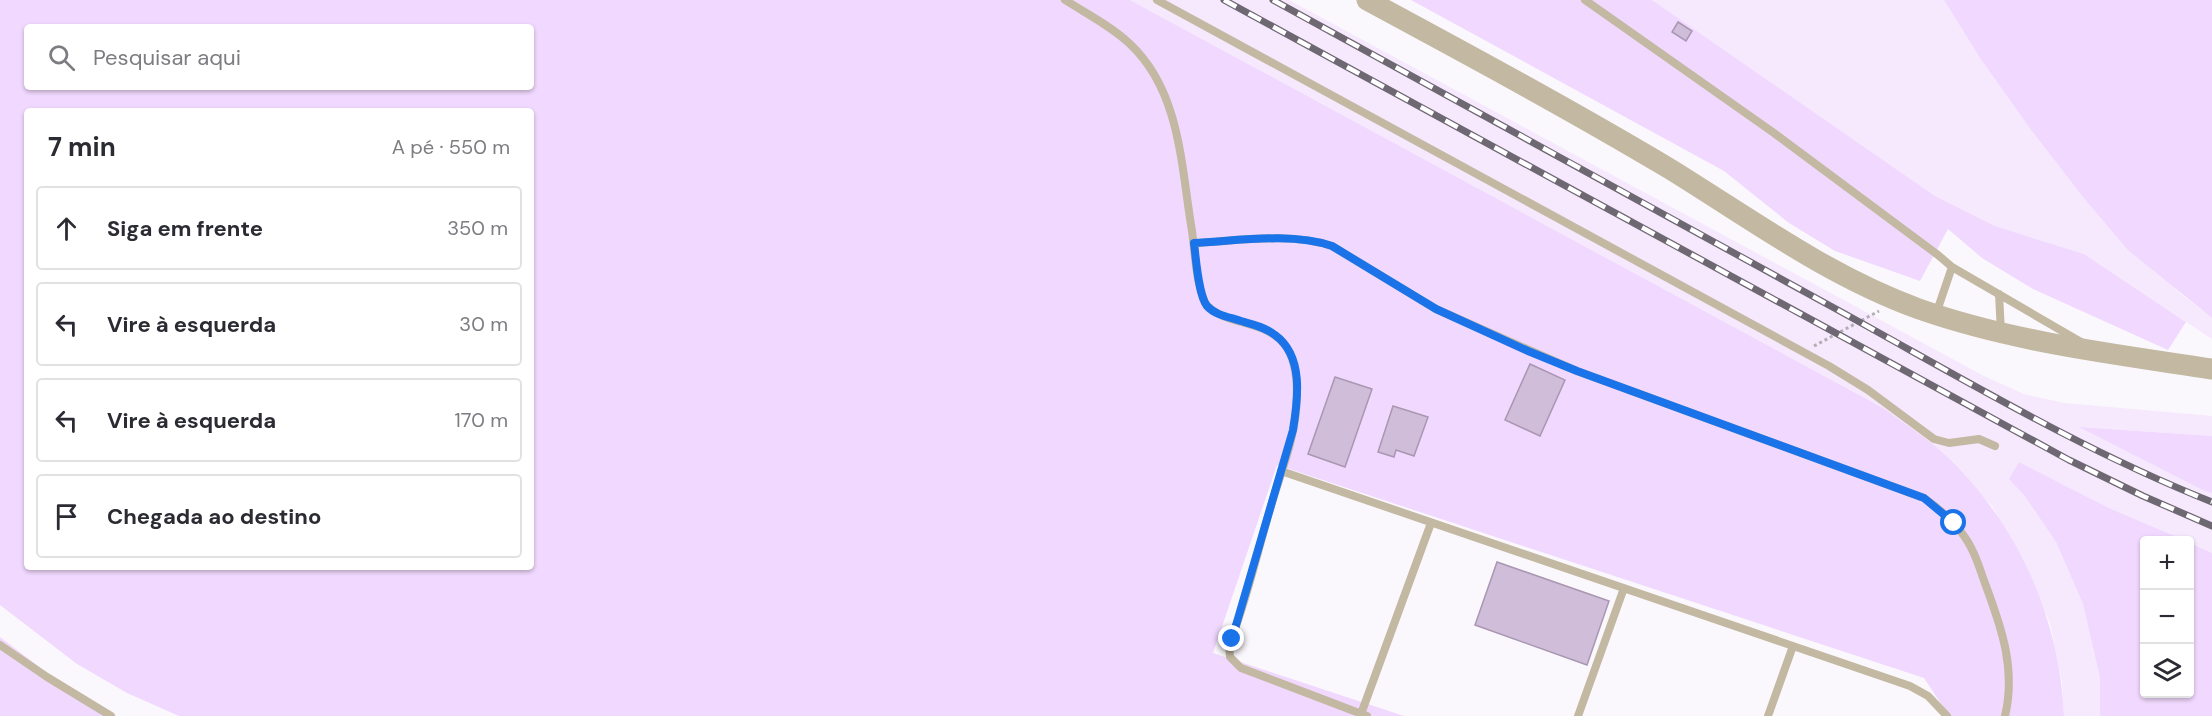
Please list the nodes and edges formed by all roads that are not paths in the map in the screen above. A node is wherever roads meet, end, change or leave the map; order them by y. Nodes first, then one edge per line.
1 (1065, 0) edge
2 (1158, 0) edge
3 (1367, 0) edge
4 (1585, 0) edge
5 (1194, 243) junction
6 (1952, 267) junction
7 (1999, 294) junction
8 (1936, 314) junction
9 (2001, 332) junction
10 (2097, 351) junction
11 (2212, 369) edge
12 (1995, 446) dead end
13 (1281, 471) junction
14 (1431, 523) junction
15 (1624, 588) junction
16 (0, 645) edge
17 (1793, 646) junction
18 (1364, 715) edge
19 (111, 716) edge
20 (1578, 716) edge
21 (1768, 716) edge
22 (1947, 716) edge
23 (2005, 716) edge

1 - 5 lane
2 - 12 lane
3 - 8 street
4 - 6 lane
5 - 13 lane
5 - 23 lane
6 - 7 lane
6 - 8 lane
7 - 9 lane
7 - 10 lane
8 - 9 street
9 - 10 street
10 - 11 street
13 - 14 lane
13 - 18 lane
14 - 15 lane
14 - 18 lane
15 - 17 lane
15 - 20 lane
16 - 19 lane
17 - 21 lane
17 - 22 lane

